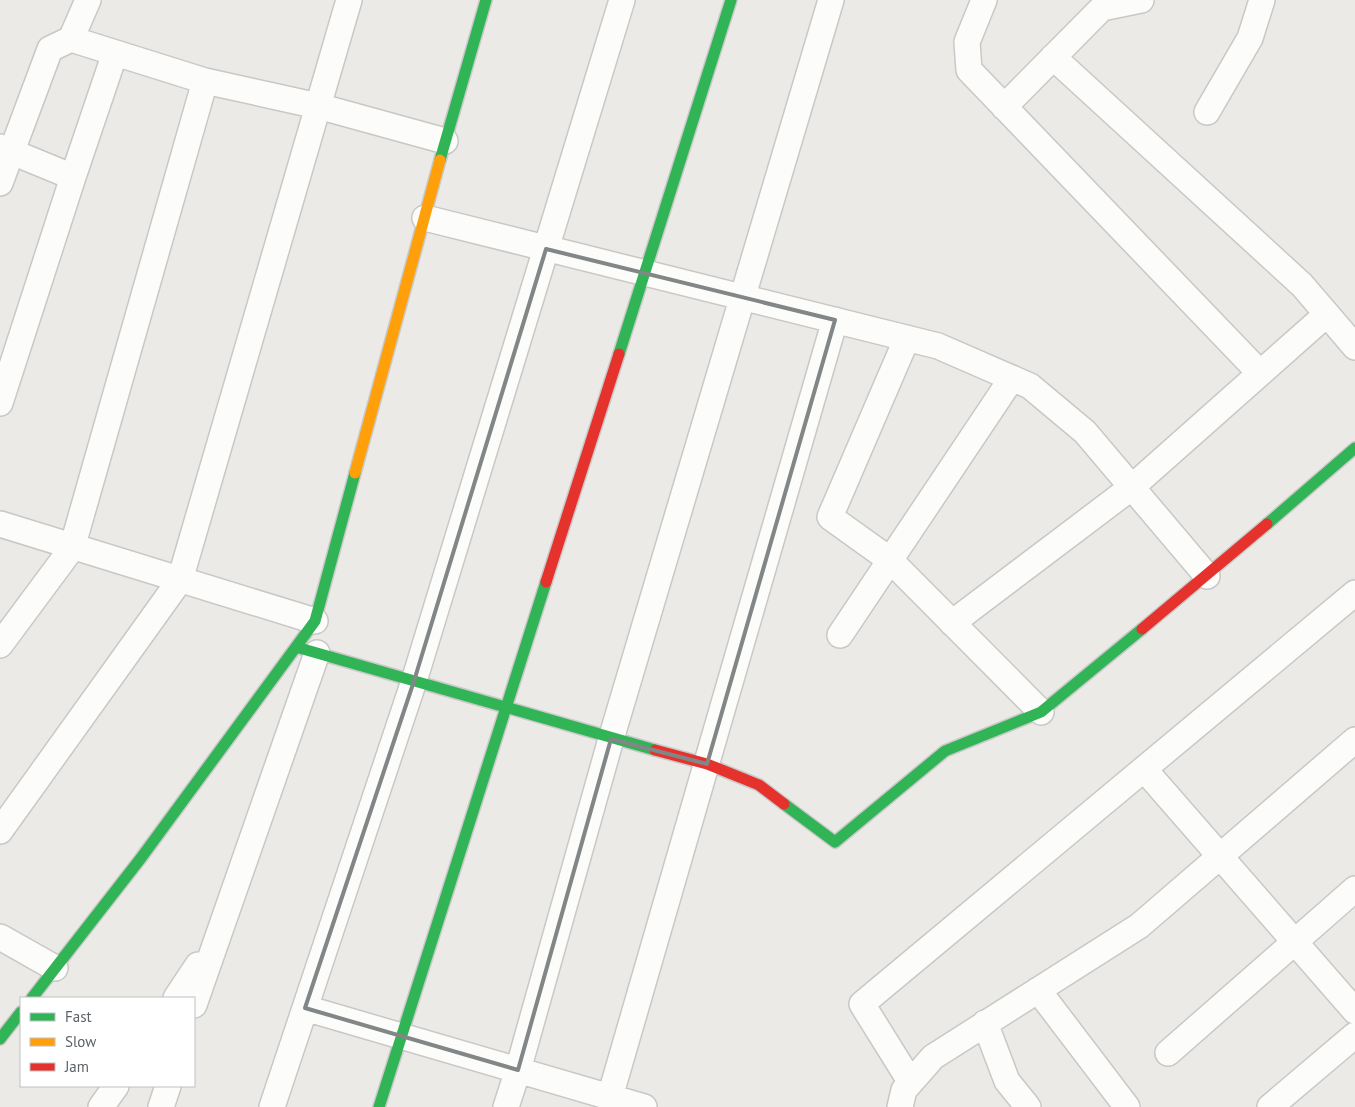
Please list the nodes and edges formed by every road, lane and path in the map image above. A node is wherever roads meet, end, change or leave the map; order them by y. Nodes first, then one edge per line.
1 (88, 0) edge
2 (349, 0) edge
3 (486, 0) edge
4 (622, 0) edge
5 (731, 0) edge
6 (832, 0) edge
7 (984, 0) edge
8 (1141, 0) edge
9 (1262, 0) edge
10 (72, 39) junction
11 (115, 53) junction
12 (1053, 57) junction
13 (205, 81) junction
14 (318, 106) junction
15 (1004, 107) junction
16 (1206, 112) dead end
17 (445, 141) junction
18 (6, 150) edge
19 (73, 177) junction
20 (0, 183) edge
21 (425, 218) junction
22 (546, 248) junction
23 (644, 273) junction
24 (744, 298) junction
25 (1327, 314) junction
26 (835, 320) junction
27 (907, 338) junction
28 (1355, 347) edge
29 (1260, 374) junction
30 (1012, 378) junction
31 (0, 403) edge
32 (1355, 448) edge
33 (1132, 487) junction
34 (0, 524) edge
35 (72, 548) junction
36 (890, 560) junction
37 (1207, 576) junction
38 (180, 580) junction
39 (1355, 592) edge
40 (315, 621) junction
41 (952, 623) junction
42 (840, 635) dead end
43 (0, 645) edge
44 (307, 650) junction
45 (414, 681) junction
46 (506, 708) junction
47 (1041, 712) junction
48 (611, 739) junction
49 (1355, 740) edge
50 (707, 764) junction
51 (1144, 769) junction
52 (0, 831) edge
53 (1220, 856) junction
54 (1355, 889) edge
55 (0, 937) edge
56 (1294, 942) junction
57 (214, 943) junction
58 (55, 968) junction
59 (1038, 990) junction
60 (33, 997) edge
61 (177, 997) edge
62 (195, 1002) edge
63 (305, 1008) junction
64 (1355, 1011) edge
65 (20, 1013) edge
66 (985, 1023) junction
67 (1355, 1035) edge
68 (401, 1036) junction
69 (0, 1039) edge
70 (1168, 1053) dead end
71 (518, 1070) junction
72 (910, 1081) junction
73 (115, 1087) edge
74 (168, 1087) edge
75 (610, 1097) junction
76 (101, 1107) edge
77 (161, 1107) edge
78 (272, 1107) edge
79 (379, 1107) edge
80 (506, 1107) edge
81 (644, 1107) edge
82 (900, 1107) edge
83 (1028, 1107) edge
84 (1127, 1107) edge
85 (1270, 1107) edge

1 - 10 street
2 - 14 street
3 - 17 street
4 - 22 street
5 - 23 street
6 - 24 street
7 - 15 street
8 - 12 street
9 - 16 street
10 - 11 street
10 - 18 street
11 - 13 street
11 - 19 street
12 - 15 street
12 - 25 street
13 - 14 street
13 - 35 street
14 - 17 street
14 - 38 street
15 - 29 street
17 - 21 street
18 - 19 street
18 - 20 street
19 - 31 street
21 - 22 street
21 - 40 street
22 - 23 street
22 - 45 street
23 - 24 street
23 - 46 street
24 - 26 street
24 - 48 street
25 - 28 street
25 - 29 street
26 - 27 street
26 - 50 street
27 - 30 street
27 - 36 street
29 - 33 street
30 - 33 street
30 - 36 street
32 - 37 street
33 - 37 street
33 - 41 street
34 - 35 street
35 - 38 street
35 - 43 street
36 - 41 street
36 - 42 street
37 - 47 street
38 - 40 street
38 - 52 street
39 - 51 street
40 - 44 street
41 - 47 street
44 - 45 street
44 - 57 street
44 - 58 street
45 - 46 street
45 - 63 street
46 - 48 street
46 - 68 street
47 - 50 street
48 - 50 street
48 - 71 street
49 - 53 street
50 - 75 street
51 - 53 street
51 - 72 street
53 - 56 street
53 - 59 street
54 - 56 street
55 - 58 street
56 - 64 street
56 - 70 street
57 - 61 street
57 - 62 street
58 - 60 street
59 - 66 street
59 - 84 street
63 - 68 street
63 - 78 street
65 - 69 street
66 - 72 street
66 - 83 street
67 - 85 street
68 - 71 street
68 - 79 street
71 - 75 street
71 - 80 street
72 - 82 street
73 - 76 street
74 - 77 street
75 - 81 street

